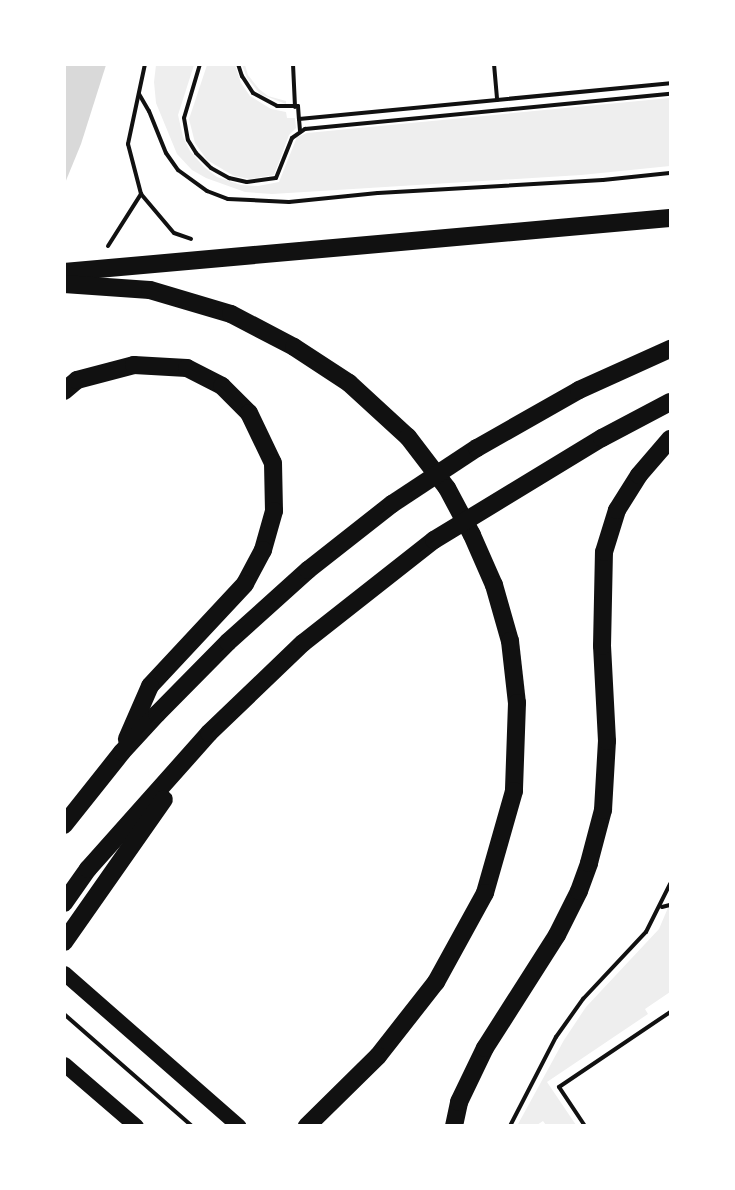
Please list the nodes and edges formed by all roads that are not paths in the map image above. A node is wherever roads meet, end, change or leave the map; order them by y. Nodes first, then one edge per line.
1 (670, 218) edge
2 (72, 271) edge
3 (64, 285) edge
4 (670, 349) edge
5 (64, 391) edge
6 (670, 402) edge
7 (670, 439) edge
8 (209, 733) junction
9 (122, 752) junction
10 (64, 825) edge
11 (64, 903) edge
12 (64, 942) edge
13 (64, 973) edge
14 (64, 1064) edge
15 (136, 1125) edge
16 (239, 1125) edge
17 (308, 1125) edge
18 (454, 1125) edge

1 - 2 highway
3 - 17 highway
4 - 9 highway
5 - 9 highway
6 - 8 highway
7 - 18 highway
8 - 11 highway
8 - 12 highway
9 - 10 highway
13 - 16 main road
14 - 15 main road

